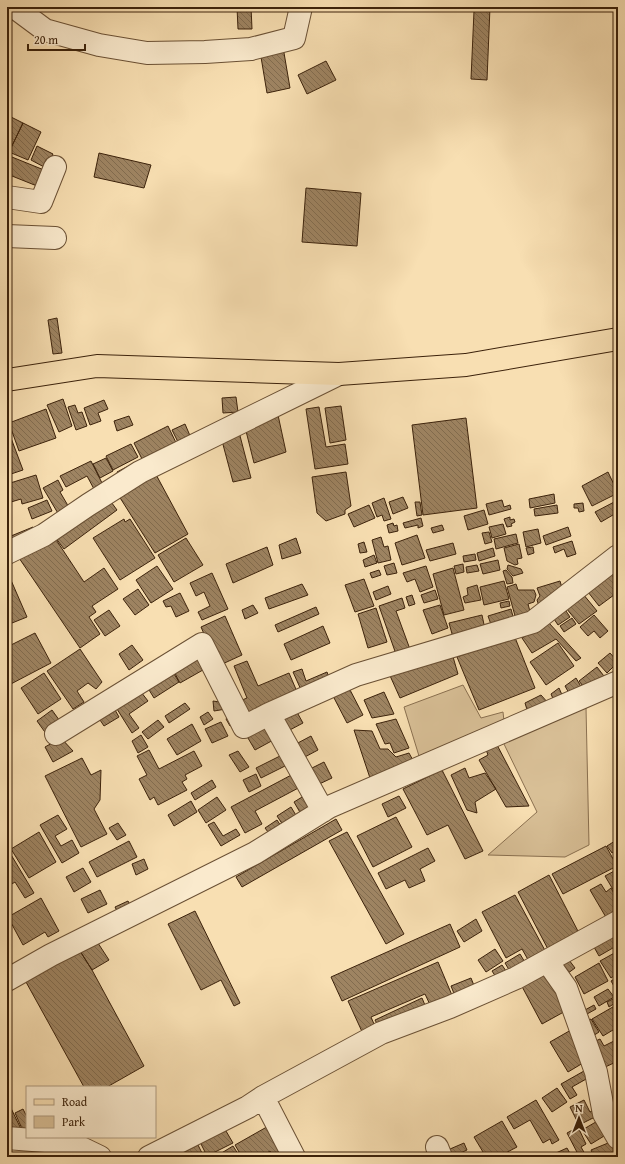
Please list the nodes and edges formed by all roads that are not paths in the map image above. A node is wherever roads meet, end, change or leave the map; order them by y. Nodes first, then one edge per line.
1 (14, 7) edge
2 (301, 7) edge
3 (55, 167) dead end
4 (7, 197) edge
5 (7, 236) edge
6 (55, 238) dead end
7 (618, 339) edge
8 (339, 374) junction
9 (7, 380) edge
10 (7, 553) edge
11 (618, 556) edge
12 (618, 682) edge
13 (268, 714) junction
14 (56, 734) dead end
15 (323, 811) junction
16 (618, 922) edge
17 (547, 961) junction
18 (7, 980) edge
19 (263, 1097) junction
20 (7, 1138) edge
21 (618, 1138) edge
22 (100, 1157) edge
23 (149, 1157) edge
24 (294, 1157) edge

1 - 2 street
3 - 4 street
5 - 6 street
7 - 8 main road
8 - 9 main road
8 - 10 street
11 - 13 street
12 - 15 street
13 - 14 street
13 - 15 street
15 - 18 street
16 - 17 street
17 - 19 street
17 - 21 street
19 - 23 street
19 - 24 street
20 - 22 street

